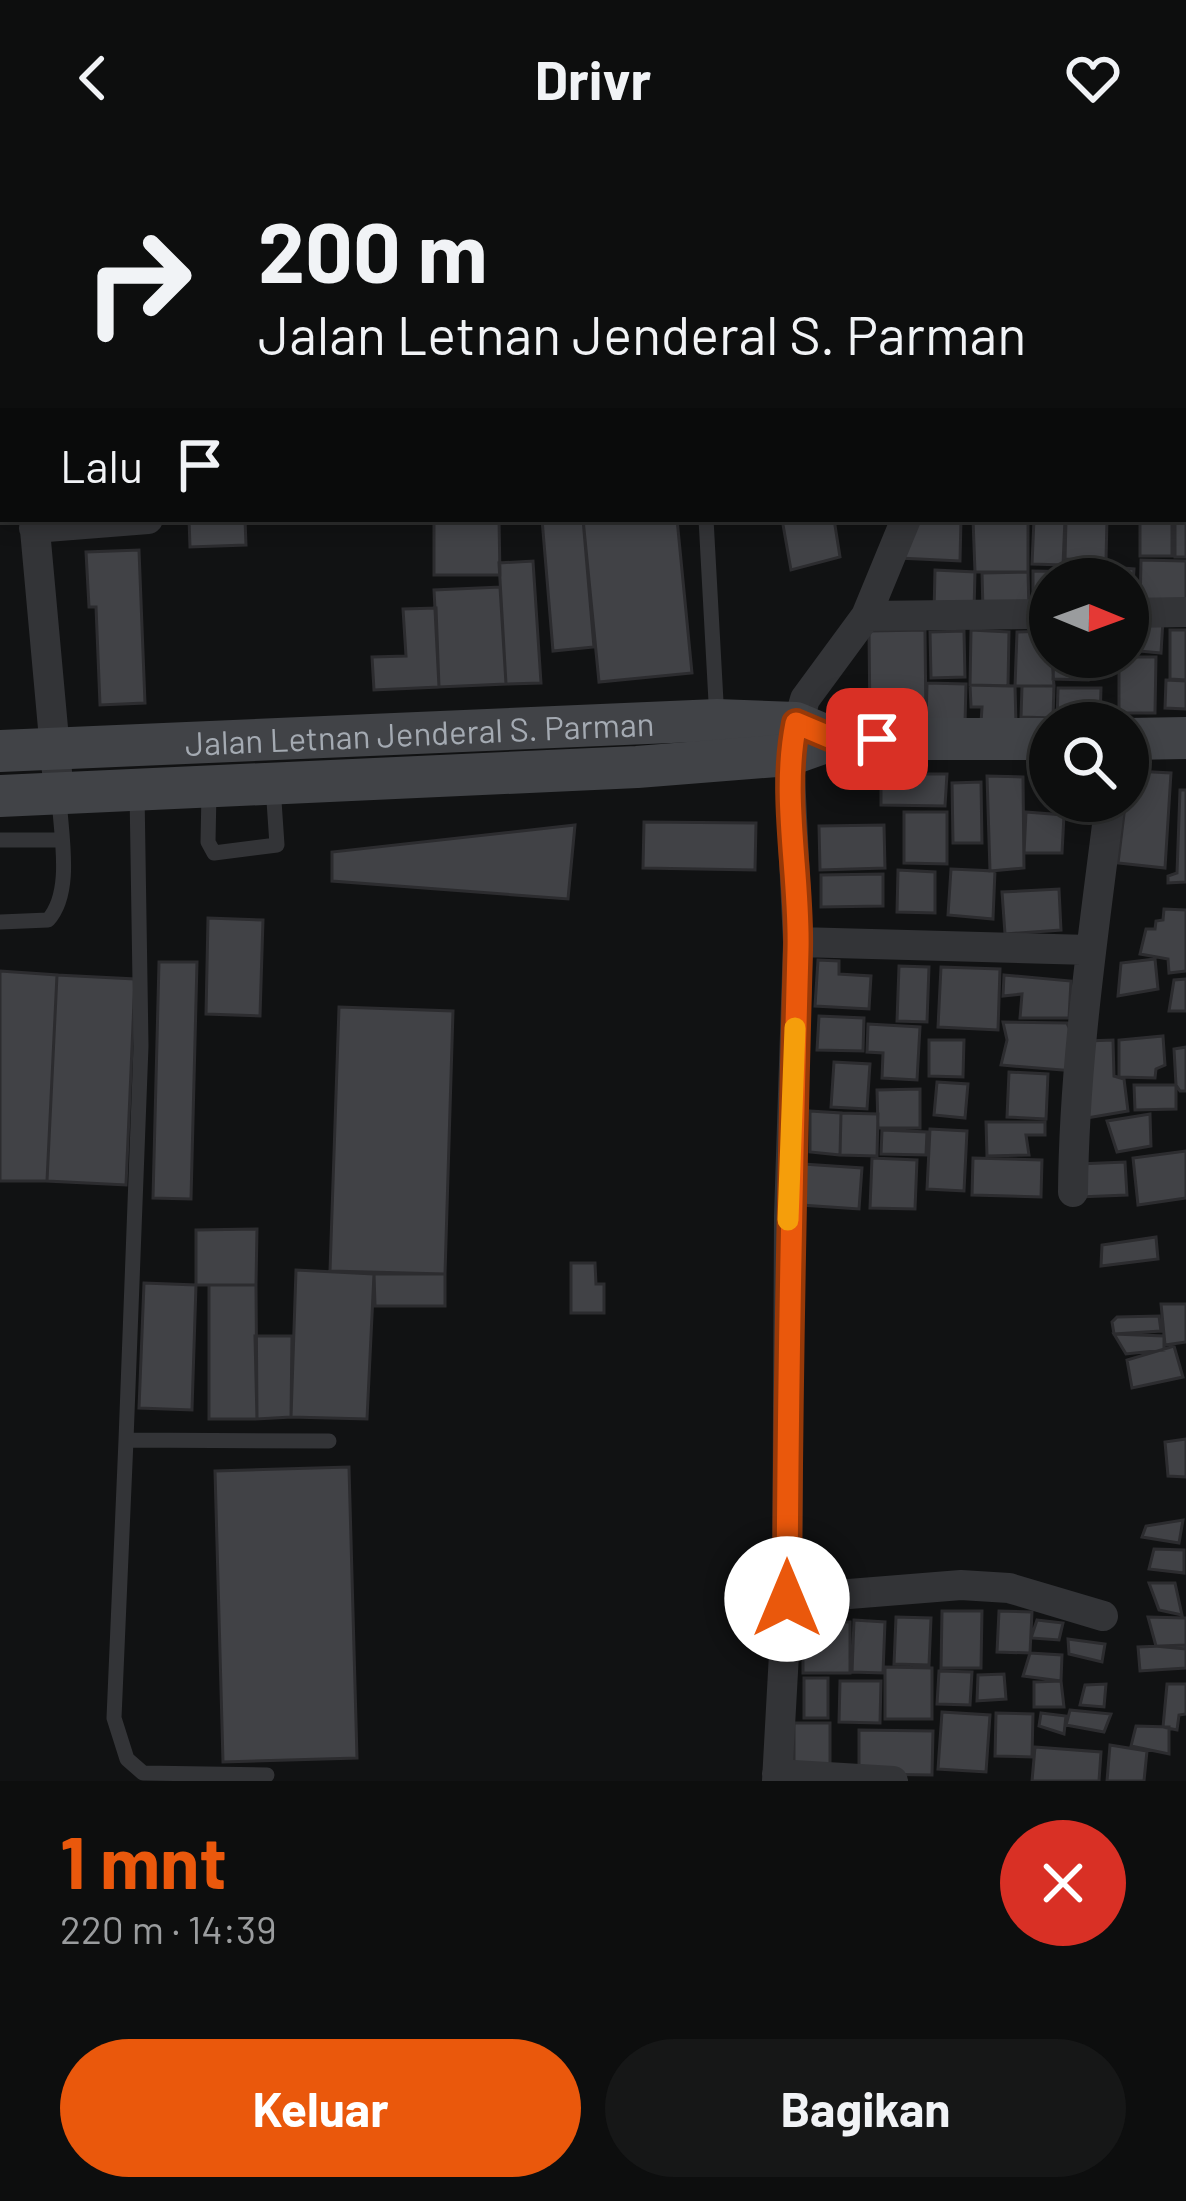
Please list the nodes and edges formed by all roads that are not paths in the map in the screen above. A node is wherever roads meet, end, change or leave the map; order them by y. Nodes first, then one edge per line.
1 (80, 522) edge
2 (706, 522) edge
3 (905, 522) edge
4 (34, 524) edge
5 (1149, 613) edge
6 (1186, 613) edge
7 (1029, 614) edge
8 (866, 616) junction
9 (717, 720) junction
10 (454, 731) junction
11 (1186, 738) edge
12 (806, 739) junction
13 (1029, 739) edge
14 (1149, 739) edge
15 (57, 749) junction
16 (0, 751) edge
17 (454, 775) junction
18 (273, 783) junction
19 (210, 787) junction
20 (137, 788) junction
21 (59, 794) junction
22 (0, 796) edge
23 (1107, 822) edge
24 (0, 840) edge
25 (60, 840) junction
26 (0, 922) edge
27 (798, 942) junction
28 (1090, 950) junction
29 (1072, 1192) dead end
30 (127, 1440) junction
31 (329, 1441) dead end
32 (787, 1599) junction
33 (1103, 1616) dead end
34 (267, 1775) dead end
35 (777, 1777) edge
36 (893, 1781) edge

1 - 4 street
2 - 9 lane
3 - 8 street
4 - 15 street
5 - 6 street
7 - 8 street
8 - 12 street
9 - 10 street, Jalan Letnan Jenderal S. Parman
9 - 12 street, Jalan Letnan Jenderal S. Parman
10 - 15 street, Jalan Letnan Jenderal S. Parman
10 - 17 street
11 - 14 street
12 - 13 street, Jalan Letnan Jenderal S. Parman
12 - 17 street, Jalan Letnan Jenderal S. Parman
12 - 27 street
15 - 16 street, Jalan Letnan Jenderal S. Parman
15 - 21 street
17 - 18 street, Jalan Letnan Jenderal S. Parman
18 - 19 street, Jalan Letnan Jenderal S. Parman
18 - 19 lane
19 - 20 street, Jalan Letnan Jenderal S. Parman
20 - 21 street, Jalan Letnan Jenderal S. Parman
20 - 30 lane
21 - 22 street, Jalan Letnan Jenderal S. Parman
21 - 25 lane
23 - 28 street
24 - 25 lane
25 - 26 lane
27 - 28 street
27 - 32 street
28 - 29 street
30 - 31 lane
30 - 34 lane
32 - 33 street
32 - 35 street
35 - 36 street

